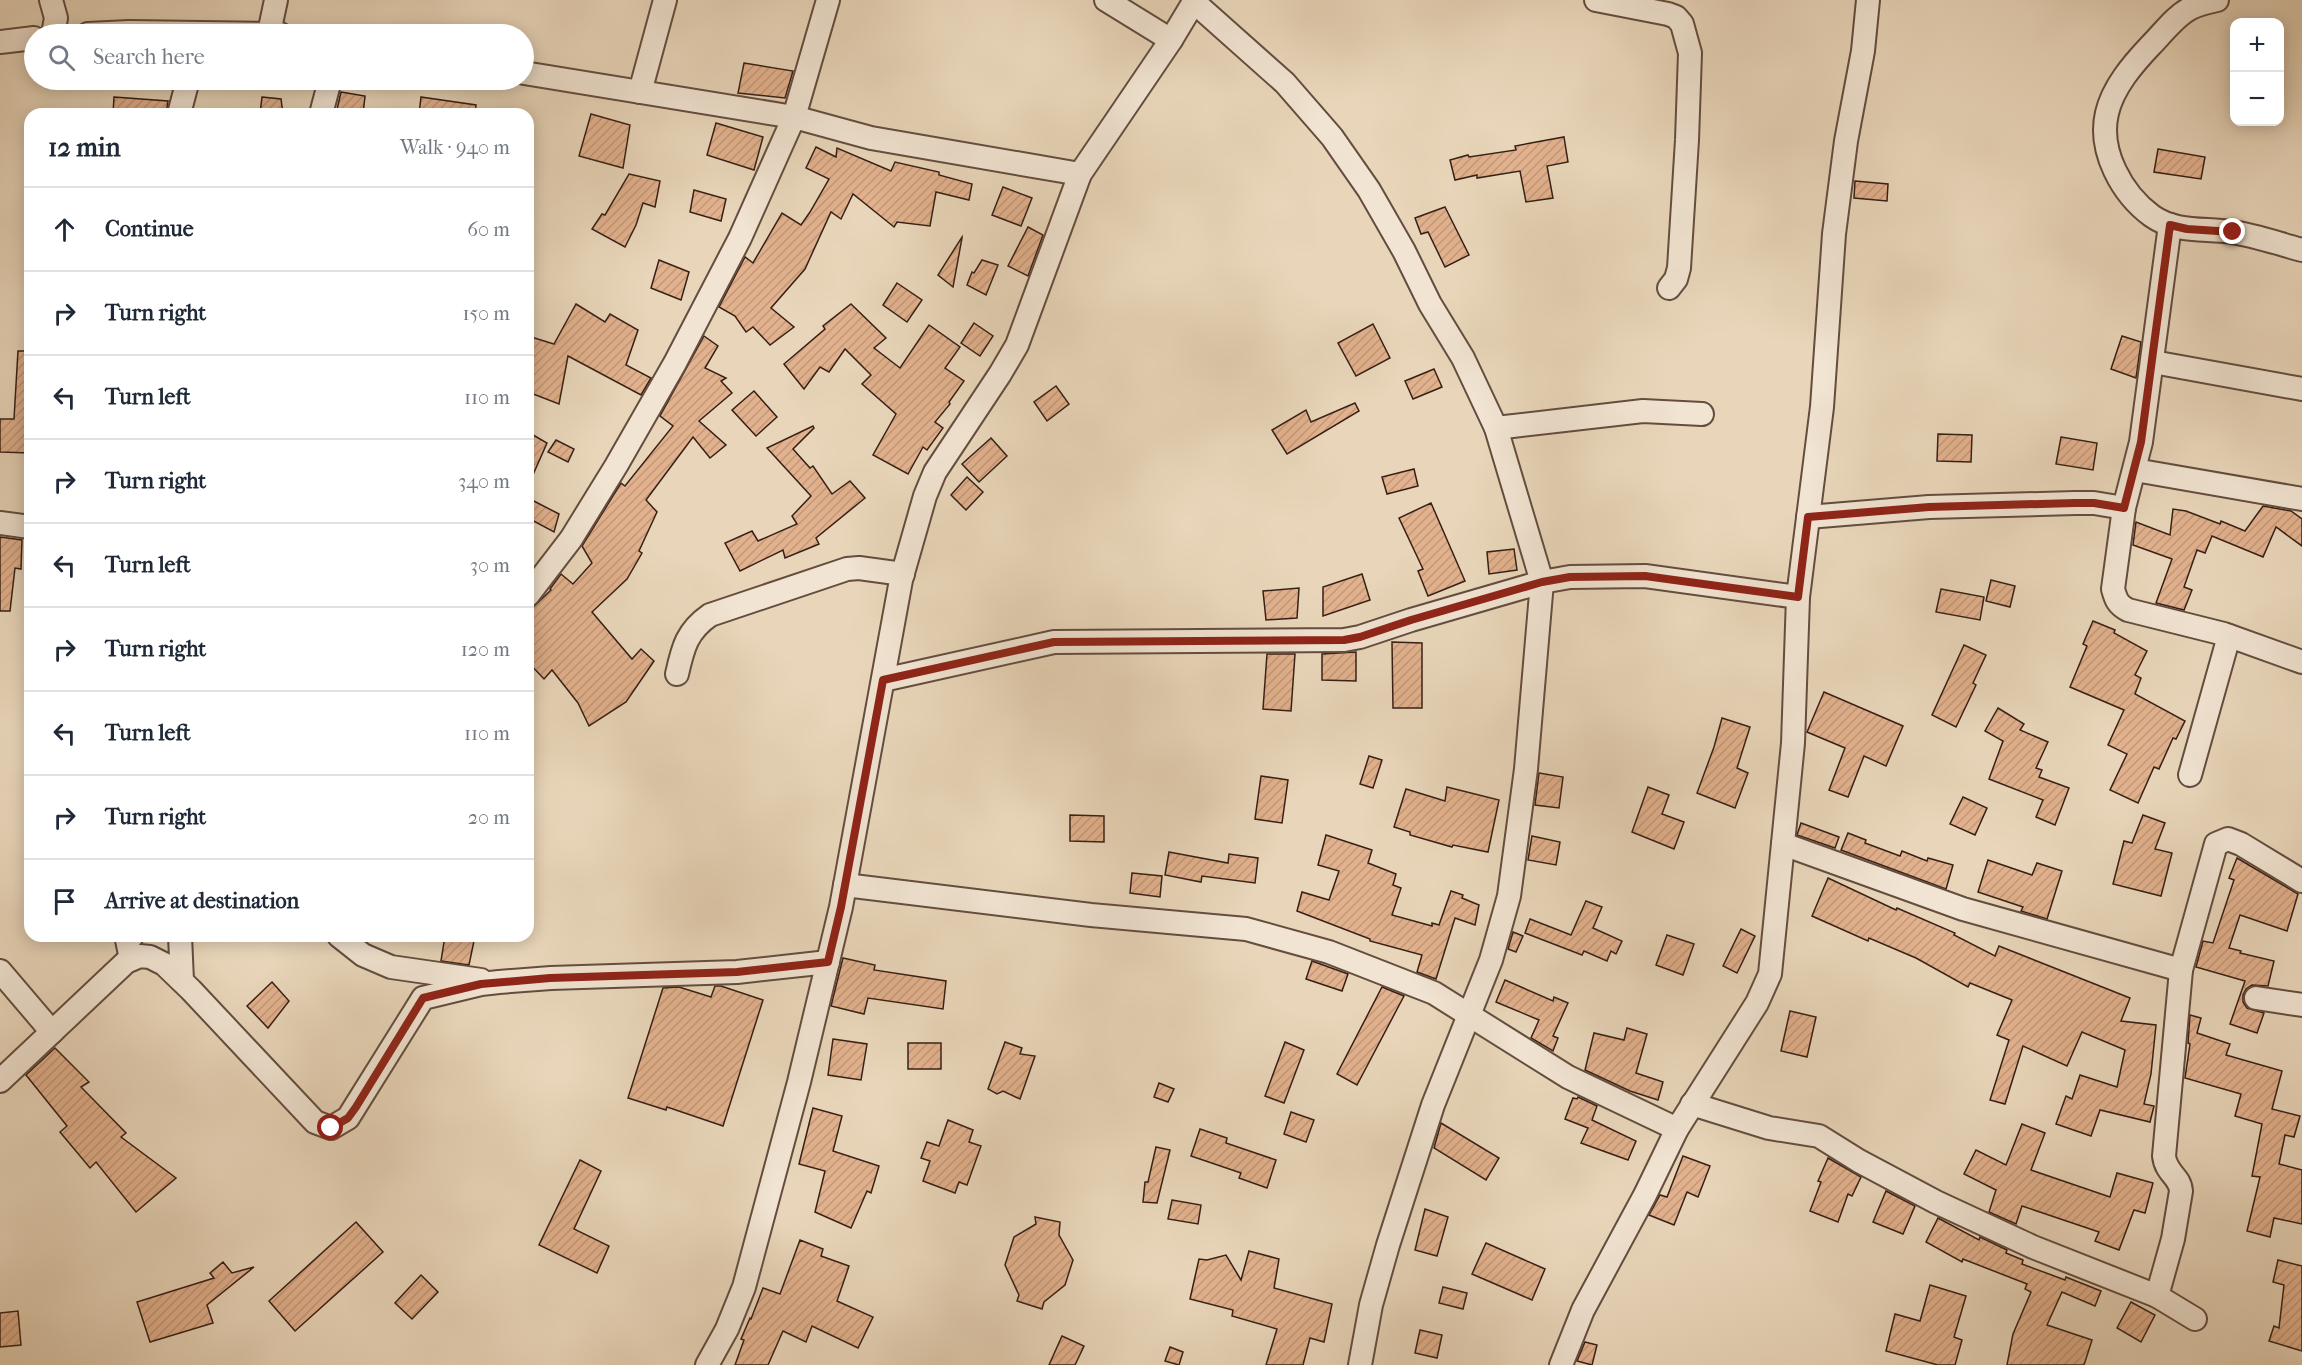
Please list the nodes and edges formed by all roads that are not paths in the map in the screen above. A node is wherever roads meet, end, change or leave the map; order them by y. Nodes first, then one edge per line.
1 (51, 0) edge
2 (276, 0) edge
3 (665, 0) edge
4 (828, 0) edge
5 (1106, 0) edge
6 (1596, 0) edge
7 (1868, 0) edge
8 (2217, 0) edge
9 (1194, 1) edge
10 (55, 24) edge
11 (275, 24) edge
12 (24, 39) edge
13 (1171, 40) junction
14 (0, 42) edge
15 (534, 75) edge
16 (185, 90) edge
17 (327, 90) edge
18 (640, 92) junction
19 (181, 108) edge
20 (323, 108) edge
21 (794, 117) junction
22 (1080, 174) junction
23 (2170, 225) junction
24 (2302, 250) edge
25 (1669, 288) dead end
26 (2153, 362) junction
27 (2302, 389) edge
28 (1702, 414) dead end
29 (1496, 428) junction
30 (2135, 470) junction
31 (2302, 499) edge
32 (2124, 508) junction
33 (1808, 517) junction
34 (0, 523) edge
35 (24, 526) edge
36 (903, 574) junction
37 (1542, 582) junction
38 (534, 587) edge
39 (1798, 597) junction
40 (2229, 636) junction
41 (2302, 663) edge
42 (677, 674) dead end
43 (883, 680) junction
44 (2190, 775) dead end
45 (1783, 844) junction
46 (2302, 881) edge
47 (845, 885) junction
48 (128, 942) edge
49 (180, 942) edge
50 (347, 942) edge
51 (132, 959) junction
52 (828, 962) junction
53 (2181, 970) junction
54 (0, 971) edge
55 (182, 981) junction
56 (500, 982) junction
57 (2256, 998) dead end
58 (2302, 1005) edge
59 (1470, 1014) junction
60 (52, 1032) junction
61 (0, 1081) edge
62 (1692, 1104) junction
63 (1677, 1129) junction
64 (2157, 1296) junction
65 (2195, 1319) dead end
66 (707, 1365) edge
67 (1360, 1365) edge
68 (1561, 1365) edge

1 - 10 street
2 - 11 street
3 - 18 street
4 - 21 street
5 - 13 street
6 - 25 street
7 - 33 street
8 - 23 street
9 - 13 street
9 - 29 street
12 - 14 street
13 - 22 street
15 - 18 street
16 - 19 street
17 - 20 street
18 - 21 street
21 - 22 street
21 - 38 street
22 - 36 street
23 - 24 street
23 - 26 street
26 - 27 street
26 - 30 street
28 - 29 street
29 - 37 street
30 - 31 street
30 - 32 street
32 - 33 street
32 - 40 street
33 - 39 street
34 - 35 street
36 - 42 street
36 - 43 street
37 - 39 street
37 - 43 street
37 - 59 street
39 - 45 street
40 - 41 street
40 - 44 street
43 - 47 street
45 - 53 street
45 - 62 street
46 - 53 street
47 - 52 street
47 - 59 street
48 - 51 street
49 - 55 street
50 - 56 street
51 - 55 street
51 - 60 street
52 - 56 street
52 - 66 street
53 - 64 street
54 - 60 street
55 - 56 street
57 - 58 street
59 - 63 street
59 - 67 street
60 - 61 street
62 - 63 street
62 - 64 street
63 - 68 street
64 - 65 street

